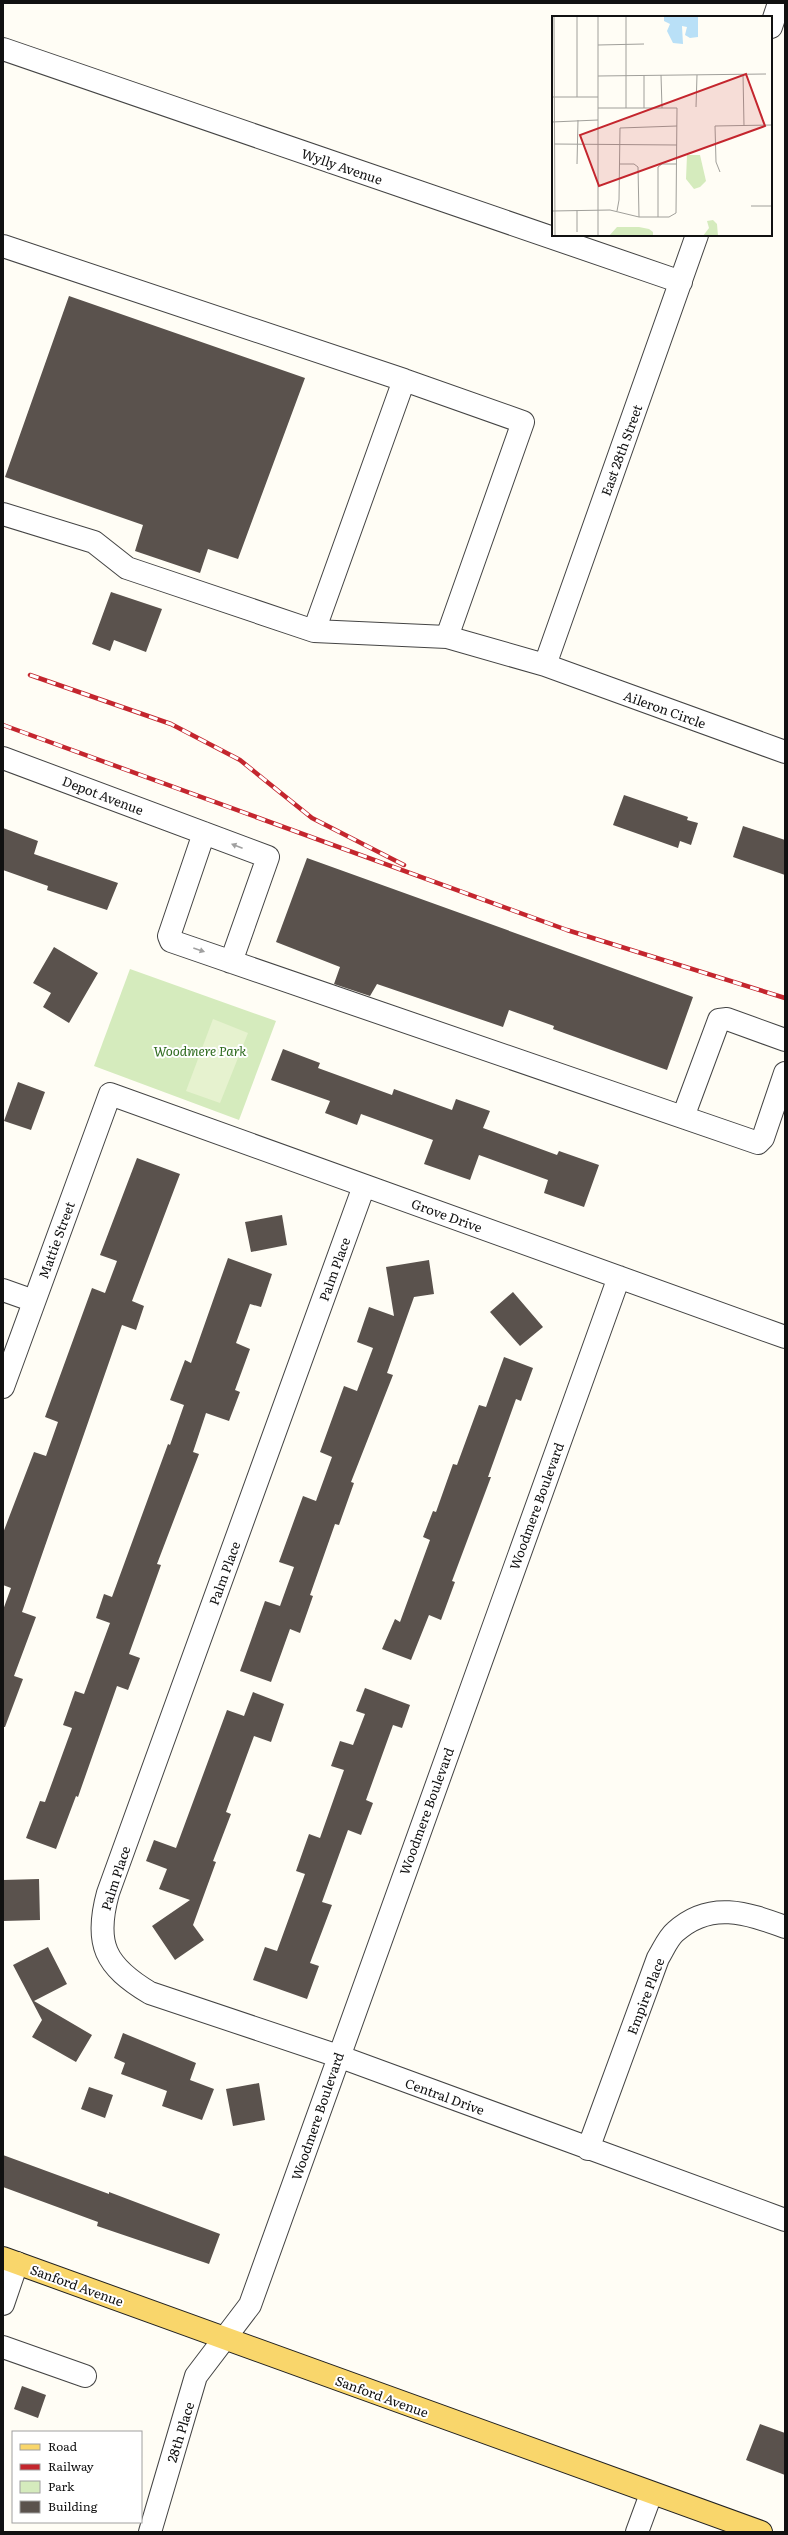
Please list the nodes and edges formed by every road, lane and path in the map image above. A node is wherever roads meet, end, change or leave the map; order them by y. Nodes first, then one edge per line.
1 (780, 3) edge
2 (772, 24) edge
3 (3, 49) edge
4 (697, 236) edge
5 (3, 246) edge
6 (681, 282) junction
7 (404, 380) junction
8 (3, 514) edge
9 (314, 631) junction
10 (447, 637) junction
11 (545, 665) junction
12 (785, 752) edge
13 (3, 758) edge
14 (204, 833) junction
15 (231, 962) junction
16 (785, 1040) edge
17 (785, 1073) edge
18 (110, 1094) joint
19 (683, 1117) junction
20 (364, 1186) junction
21 (619, 1277) junction
22 (3, 1290) edge
23 (34, 1301) junction
24 (785, 1337) edge
25 (3, 1387) edge
26 (785, 1927) edge
27 (112, 1963) joint
28 (338, 2056) junction
29 (588, 2149) junction
30 (785, 2220) edge
31 (10, 2261) edge
32 (3, 2304) edge
33 (224, 2339) junction
34 (3, 2347) edge
35 (85, 2376) dead end
36 (651, 2494) junction
37 (150, 2532) edge
38 (637, 2532) edge
39 (761, 2532) edge

1 - 2 street
3 - 6 street, Wylly Avenue
4 - 6 street, East 28th Street
5 - 7 street
6 - 11 street, East 28th Street
7 - 9 street
7 - 10 street
8 - 9 street, Aileron Circle
9 - 10 street, Aileron Circle
10 - 11 street, Aileron Circle
11 - 12 street, Aileron Circle
13 - 14 street, Depot Avenue
14 -> 15 street
15 -> 14 street, Depot Avenue
15 - 19 street
16 - 19 street
17 - 19 street
18 - 20 street, Grove Drive
18 - 23 street, Mattie Street
20 - 21 street, Grove Drive
20 - 27 street, Palm Place
21 - 24 street, Grove Drive
21 - 28 street, Woodmere Boulevard
22 - 23 street
23 - 25 street, Mattie Street
26 - 29 street, Empire Place
27 - 28 street, Central Drive
28 - 29 street, Central Drive
28 - 33 street, Woodmere Boulevard
29 - 30 street, Central Drive
31 - 32 street
31 - 33 main road, Sanford Avenue
33 - 36 main road, Sanford Avenue
33 - 37 street, 28th Place
34 - 35 street
36 - 38 street
36 - 39 main road, Sanford Avenue

